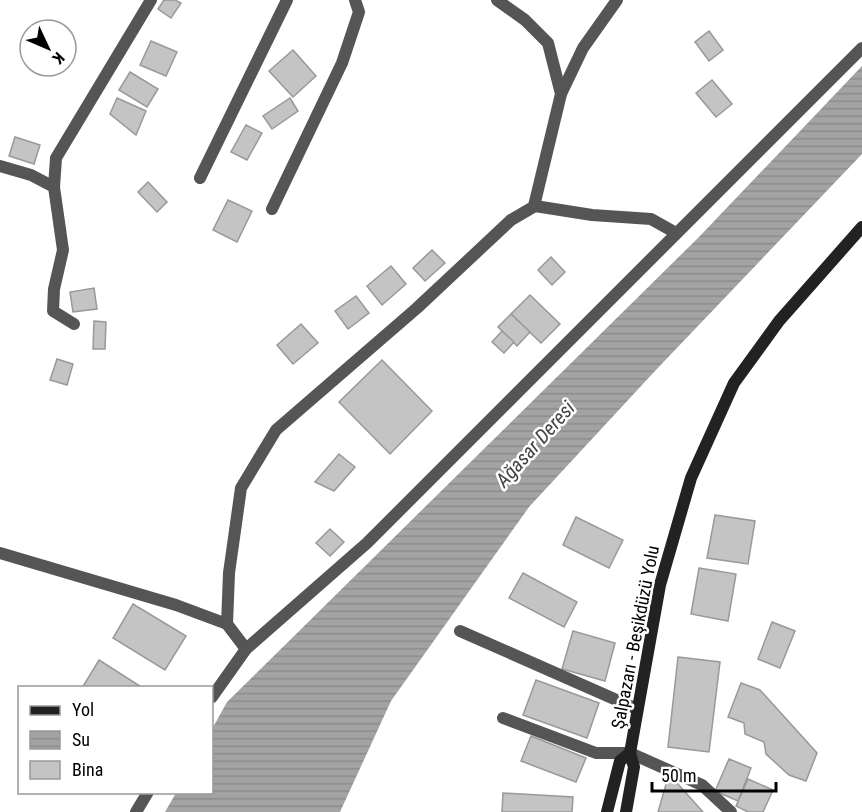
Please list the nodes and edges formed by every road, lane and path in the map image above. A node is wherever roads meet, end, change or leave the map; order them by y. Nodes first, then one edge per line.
1 (151, 0) edge
2 (287, 0) edge
3 (355, 0) edge
4 (497, 0) edge
5 (617, 0) edge
6 (862, 48) edge
7 (561, 94) junction
8 (0, 166) edge
9 (200, 178) dead end
10 (54, 187) junction
11 (534, 206) junction
12 (272, 209) dead end
13 (862, 227) edge
14 (676, 233) junction
15 (74, 324) dead end
16 (0, 553) edge
17 (227, 624) junction
18 (460, 631) dead end
19 (246, 649) junction
20 (213, 696) edge
21 (637, 709) junction
22 (503, 718) dead end
23 (630, 753) junction
24 (614, 776) junction
25 (147, 794) edge
26 (136, 812) edge
27 (601, 812) edge
28 (607, 812) edge
29 (625, 812) edge
30 (731, 812) edge

1 - 10 street
2 - 9 street
3 - 12 street
4 - 7 street
5 - 7 street
6 - 14 street
7 - 11 street
8 - 10 street
10 - 15 street
11 - 14 street
11 - 17 street
13 - 21 main road, Şalpazarı - Beşikdüzü Yolu
14 - 19 street
16 - 17 street
17 - 19 street
18 - 21 street
19 - 20 street
21 - 23 main road, Şalpazarı - Beşikdüzü Yolu
22 - 23 street
23 - 24 main road
23 - 29 main road
23 - 30 street
24 - 27 main road
24 - 28 main road
25 - 26 street

